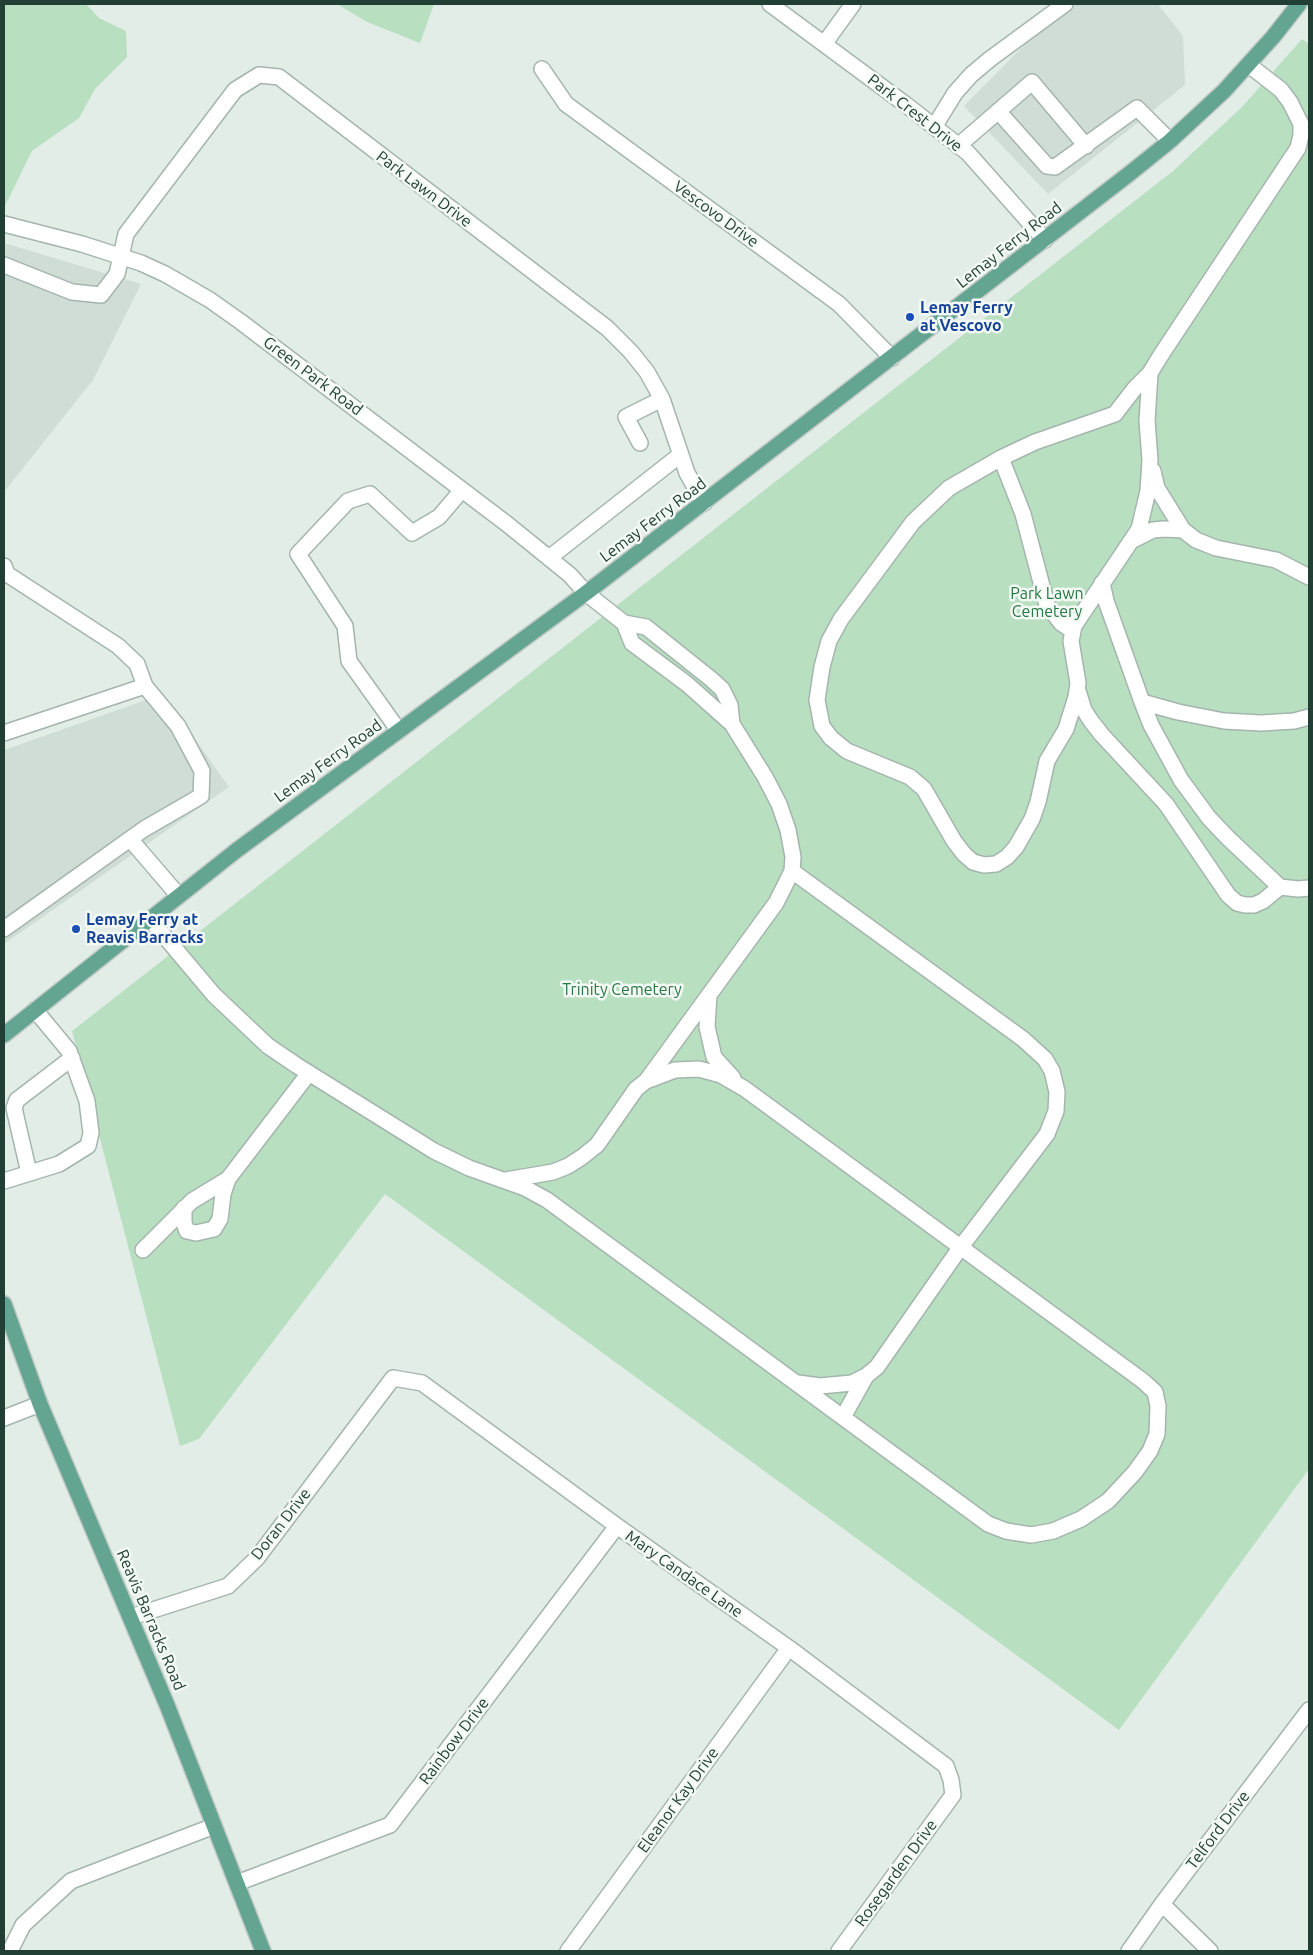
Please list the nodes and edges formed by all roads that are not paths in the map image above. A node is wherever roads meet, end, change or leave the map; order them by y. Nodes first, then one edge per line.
1 (770, 4) edge
2 (853, 4) edge
3 (1066, 4) edge
4 (1299, 4) edge
5 (824, 44) junction
6 (1249, 65) junction
7 (542, 69) dead end
8 (998, 111) junction
9 (934, 127) junction
10 (1170, 141) junction
11 (958, 146) junction
12 (1086, 146) junction
13 (4, 224) edge
14 (1045, 240) junction
15 (120, 256) junction
16 (4, 265) edge
17 (892, 358) junction
18 (1150, 373) junction
19 (662, 399) junction
20 (640, 443) dead end
21 (680, 455) junction
22 (1001, 458) junction
23 (1150, 460) junction
24 (462, 490) junction
25 (704, 504) junction
26 (1183, 530) junction
27 (1133, 540) junction
28 (549, 558) junction
29 (4, 566) edge
30 (1309, 577) edge
31 (1102, 583) junction
32 (586, 593) junction
33 (624, 623) junction
34 (1073, 631) junction
35 (145, 686) junction
36 (1077, 688) junction
37 (1142, 702) junction
38 (1309, 716) edge
39 (732, 724) junction
40 (400, 731) junction
41 (4, 733) edge
42 (130, 839) junction
43 (792, 871) junction
44 (1280, 887) junction
45 (1309, 888) edge
46 (178, 895) junction
47 (150, 919) junction
48 (4, 929) edge
49 (709, 995) junction
50 (35, 1010) junction
51 (6, 1032) edge
52 (72, 1058) junction
53 (309, 1074) junction
54 (646, 1081) junction
55 (745, 1089) junction
56 (29, 1173) junction
57 (228, 1179) junction
58 (506, 1180) junction
59 (4, 1181) edge
60 (184, 1208) junction
61 (960, 1248) junction
62 (144, 1250) dead end
63 (4, 1304) edge
64 (866, 1376) junction
65 (393, 1378) joint
66 (797, 1383) junction
67 (40, 1404) junction
68 (843, 1417) junction
69 (4, 1418) edge
70 (617, 1526) junction
71 (130, 1617) junction
72 (789, 1648) junction
73 (1309, 1710) edge
74 (953, 1795) joint
75 (214, 1826) junction
76 (237, 1883) junction
77 (1162, 1904) junction
78 (10, 1951) edge
79 (262, 1951) edge
80 (568, 1951) edge
81 (839, 1951) edge
82 (1130, 1951) edge
83 (1210, 1951) edge

1 - 5 street, Park Crest Drive
2 - 5 street
3 - 9 street
4 - 6 main road, Lemay Ferry Road
5 - 9 street, Park Crest Drive
6 - 10 main road, Lemay Ferry Road
6 - 18 street
7 - 17 street, Vescovo Drive
8 - 11 street
8 - 12 street
8 - 12 street
9 - 11 street, Park Crest Drive
10 - 12 street
10 - 14 main road, Lemay Ferry Road
11 - 14 street, Park Crest Drive
13 - 15 street, Green Park Road
14 - 17 main road, Lemay Ferry Road
15 - 16 street, Park Lawn Drive
15 - 19 street, Park Lawn Drive
15 - 24 street, Green Park Road
17 - 25 main road, Lemay Ferry Road
18 - 22 street
18 - 23 street
19 - 20 street
19 - 21 street, Park Lawn Drive
21 - 25 street, Park Lawn Drive
21 - 28 street
22 - 34 street
22 - 36 street
23 - 26 street
23 - 27 street
24 - 28 street, Green Park Road
24 - 40 street
25 - 32 main road, Lemay Ferry Road
26 - 27 street
26 - 30 street
27 - 31 street
28 - 32 street, Green Park Road
29 - 35 street
31 - 34 street
31 - 37 street
32 - 33 street, Green Park Road
32 - 40 main road, Lemay Ferry Road
33 - 39 street
33 - 39 street
34 - 36 street
35 - 41 street
35 - 42 street
36 - 44 street
37 - 38 street
37 - 44 street
39 - 43 street
40 - 46 main road, Lemay Ferry Road
42 - 46 street
42 - 48 street
43 - 49 street
43 - 61 street
44 - 45 street
46 - 47 main road, Lemay Ferry Road
47 - 50 main road, Lemay Ferry Road
47 - 53 street
49 - 54 street
49 - 55 street
50 - 51 main road, Lemay Ferry Road
50 - 52 street
52 - 56 street
52 - 56 street
53 - 57 street
53 - 58 street
54 - 55 street
54 - 58 street
55 - 61 street
56 - 59 street
57 - 60 street
57 - 60 street
58 - 66 street
60 - 62 street
61 - 64 street
61 - 68 street
63 - 67 main road, Reavis Barracks Road
64 - 66 street
64 - 68 street
65 - 70 street, Mary Candace Lane
65 - 71 street, Doran Drive
66 - 68 street
67 - 69 street
67 - 71 main road, Reavis Barracks Road
70 - 72 street, Mary Candace Lane
70 - 76 street, Rainbow Drive
71 - 75 main road, Reavis Barracks Road
72 - 74 street, Mary Candace Lane
72 - 80 street, Eleanor Kay Drive
73 - 77 street, Telford Drive
74 - 81 street, Rosegarden Drive
75 - 76 main road, Reavis Barracks Road
75 - 78 street
76 - 79 main road, Reavis Barracks Road
77 - 82 street, Telford Drive
77 - 83 street

